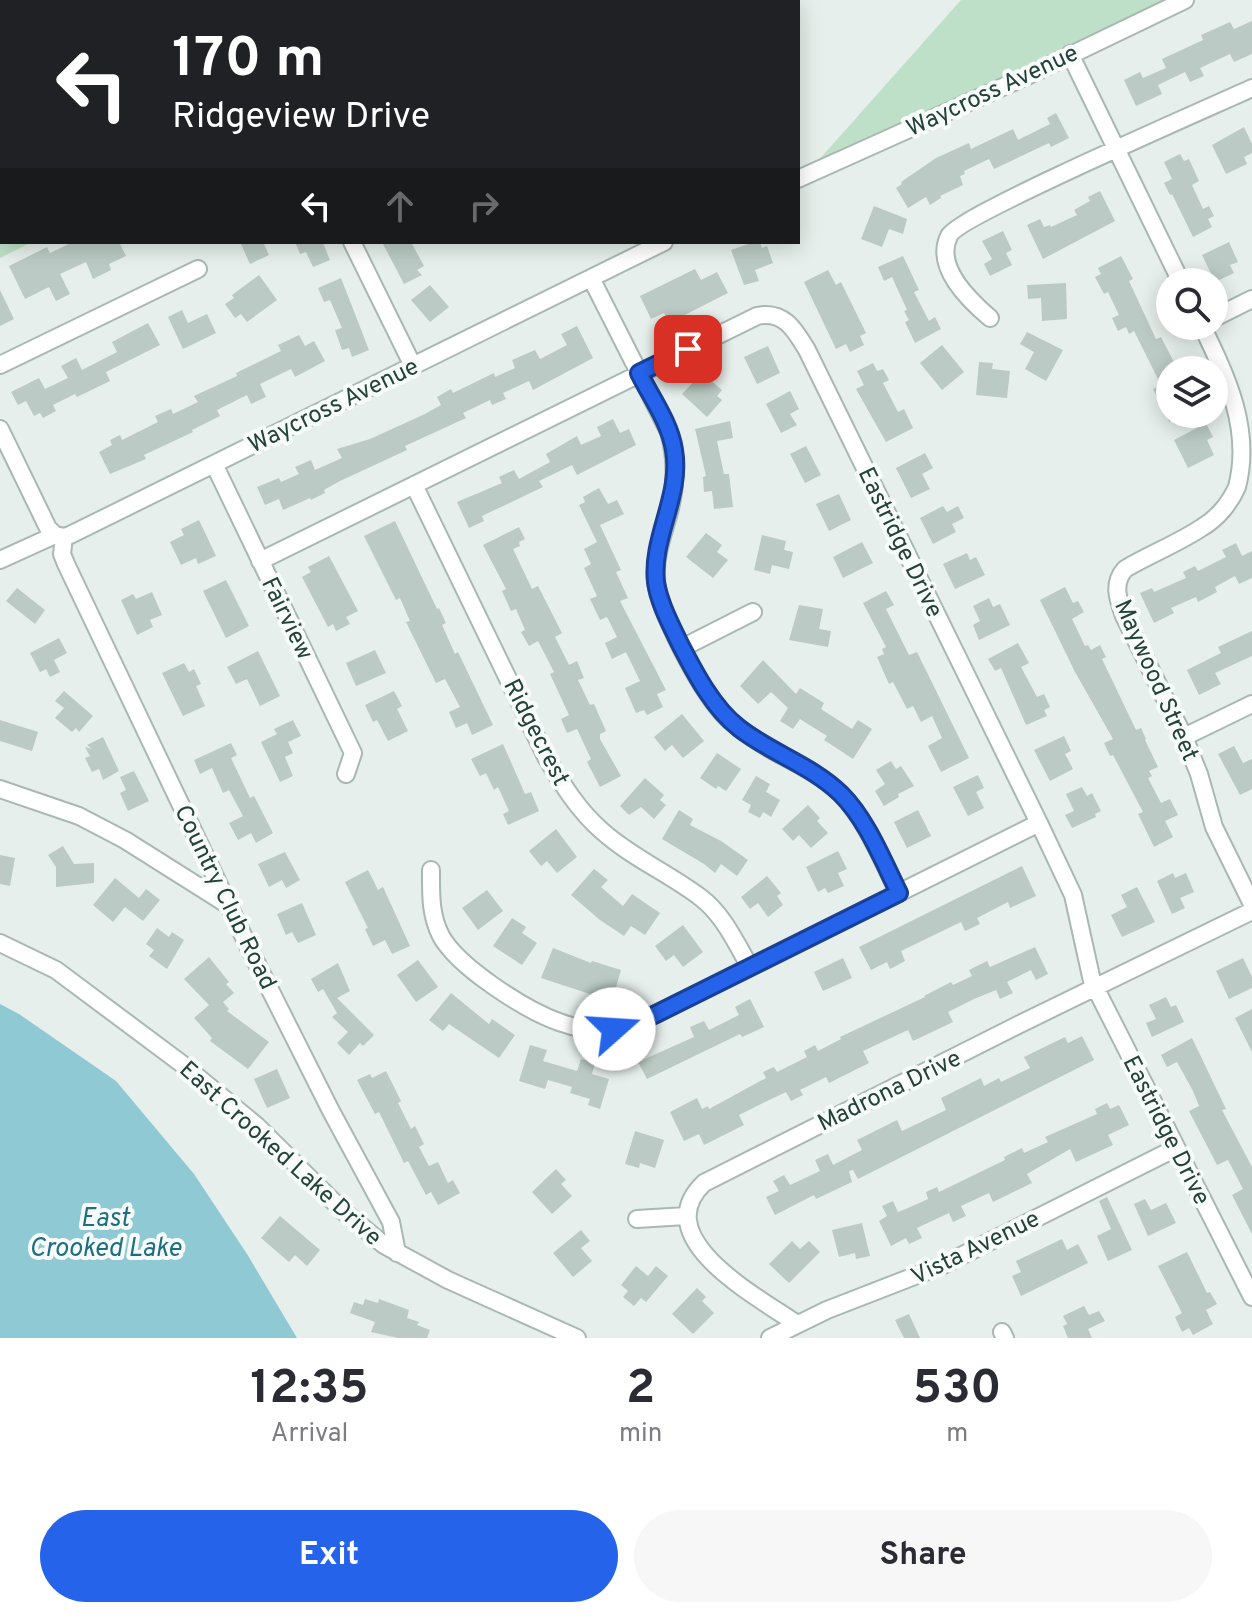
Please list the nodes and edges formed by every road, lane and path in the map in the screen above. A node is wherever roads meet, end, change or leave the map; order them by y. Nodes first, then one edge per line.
1 (1185, 0) edge
2 (1070, 54) junction
3 (1252, 88) edge
4 (1117, 150) junction
5 (800, 178) edge
6 (353, 244) edge
7 (660, 244) edge
8 (1174, 268) edge
9 (198, 269) dead end
10 (591, 278) junction
11 (1252, 299) edge
12 (1228, 311) edge
13 (990, 318) dead end
14 (1209, 340) edge
15 (0, 365) edge
16 (413, 366) junction
17 (639, 373) junction
18 (0, 429) edge
19 (1250, 457) edge
20 (214, 464) junction
21 (414, 485) junction
22 (59, 536) junction
23 (0, 560) edge
24 (260, 561) junction
25 (753, 612) dead end
26 (682, 648) junction
27 (1252, 704) edge
28 (1184, 737) junction
29 (346, 774) dead end
30 (0, 789) edge
31 (1039, 823) junction
32 (431, 870) dead end
33 (899, 893) junction
34 (1252, 904) edge
35 (229, 905) junction
36 (1252, 911) edge
37 (0, 943) edge
38 (750, 967) junction
39 (1095, 987) junction
40 (1176, 1148) junction
41 (686, 1216) junction
42 (637, 1219) dead end
43 (397, 1253) junction
44 (1252, 1297) edge
45 (797, 1324) junction
46 (577, 1338) edge
47 (770, 1338) edge

1 - 2 street, Waycross Avenue
2 - 4 street
2 - 5 street, Waycross Avenue
3 - 4 street
4 - 8 street
4 - 13 street
6 - 16 street
7 - 10 street, Waycross Avenue
9 - 15 street
10 - 16 street, Waycross Avenue
10 - 17 street
11 - 12 street
14 - 19 street, Maywood Street
16 - 20 street, Waycross Avenue
17 - 21 street, Eastridge Drive
17 - 26 street
17 - 31 street, Eastridge Drive
18 - 22 street, Country Club Road
19 - 28 street, Maywood Street
20 - 22 street, Waycross Avenue
20 - 24 street, Fairview
21 - 24 street, Eastridge Drive
21 - 38 street, Ridgecrest
22 - 23 street, Waycross Avenue
22 - 35 street, Country Club Road
24 - 29 street, Fairview
25 - 26 street
26 - 33 street
27 - 28 street
28 - 34 street, Maywood Street
30 - 35 street
31 - 33 street
31 - 39 street, Eastridge Drive
32 - 38 street
33 - 38 street
35 - 43 street, Country Club Road
36 - 39 street, Madrona Drive
37 - 43 street, East Crooked Lake Drive
39 - 40 street, Eastridge Drive
39 - 41 street, Madrona Drive
40 - 44 street, Eastridge Drive
40 - 45 street, Vista Avenue
41 - 42 street
41 - 45 street
43 - 46 street, East Crooked Lake Drive
45 - 47 street, Vista Avenue

